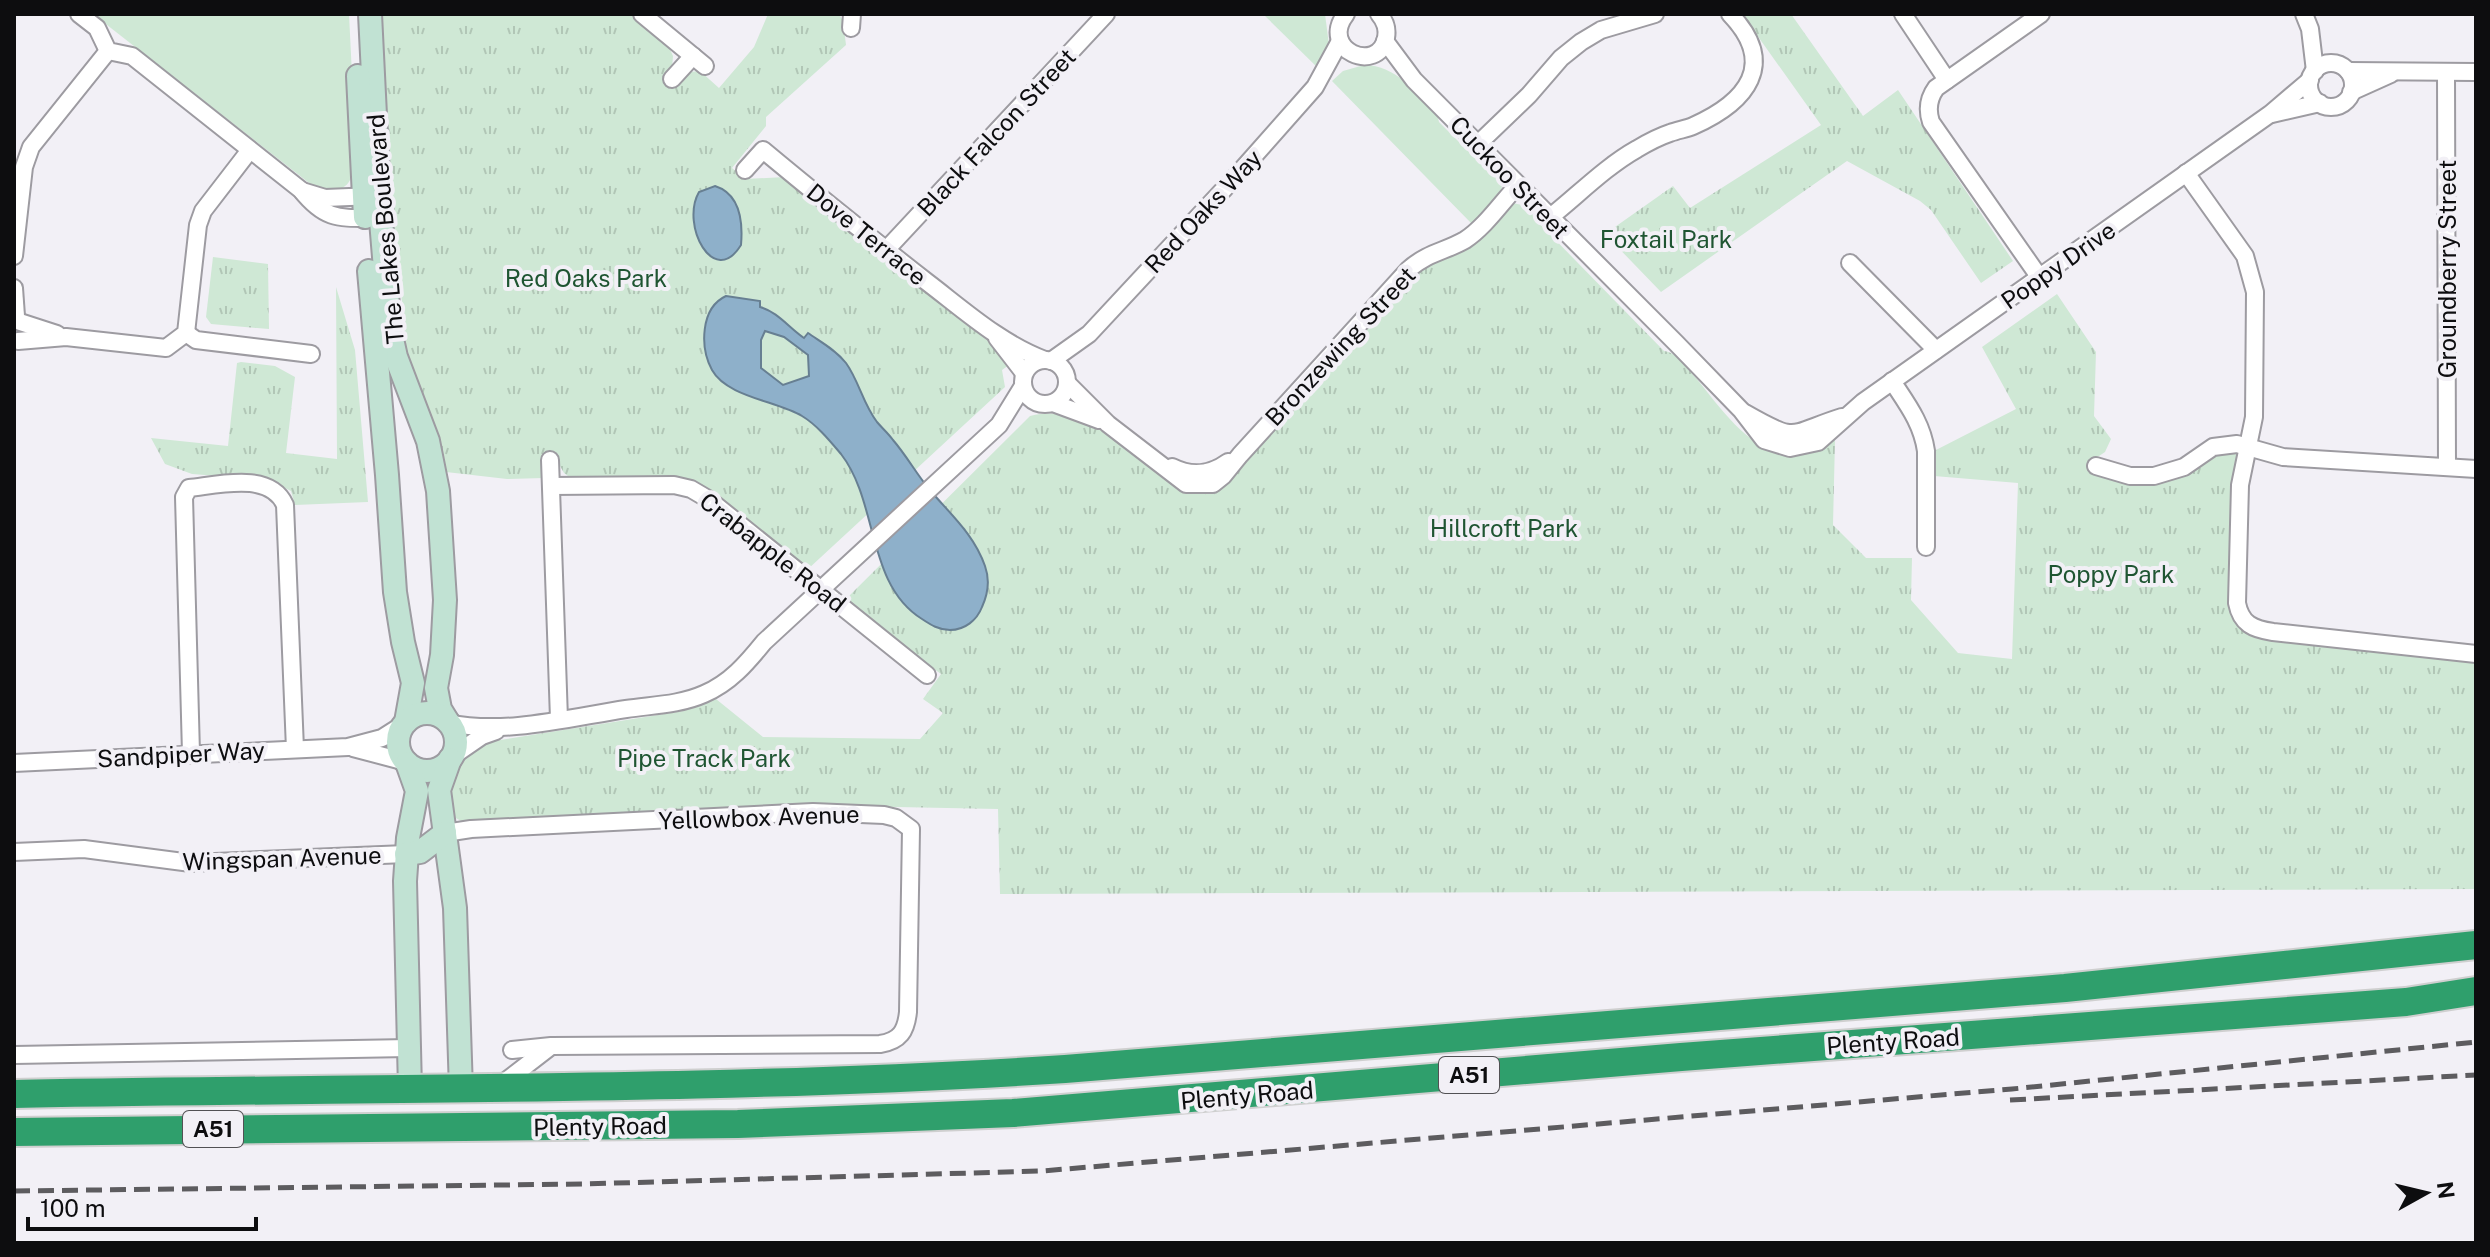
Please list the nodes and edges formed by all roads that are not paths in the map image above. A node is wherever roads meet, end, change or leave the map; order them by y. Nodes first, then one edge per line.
1 (79, 14) edge
2 (356, 14) edge
3 (370, 14) edge
4 (642, 14) edge
5 (1106, 14) edge
6 (1655, 14) edge
7 (1730, 14) edge
8 (1903, 14) edge
9 (2041, 14) edge
10 (2307, 22) edge
11 (1339, 24) edge
12 (1386, 24) edge
13 (108, 51) junction
14 (1365, 55) junction
15 (2342, 67) junction
16 (2397, 72) junction
17 (2446, 72) junction
18 (2476, 72) edge
19 (2312, 76) junction
20 (672, 79) dead end
21 (1414, 80) junction
22 (1947, 80) junction
23 (1315, 87) junction
24 (2351, 92) junction
25 (2320, 103) junction
26 (2270, 114) junction
27 (1478, 144) junction
28 (250, 150) junction
29 (745, 170) dead end
30 (2186, 173) junction
31 (1518, 185) junction
32 (372, 207) junction
33 (1549, 218) junction
34 (886, 250) junction
35 (14, 256) edge
36 (1850, 263) dead end
37 (2040, 278) junction
38 (14, 288) edge
39 (17, 318) edge
40 (186, 333) junction
41 (994, 334) junction
42 (1089, 334) junction
43 (66, 337) junction
44 (16, 342) edge
45 (1936, 350) junction
46 (311, 354) dead end
47 (1048, 360) junction
48 (1066, 379) junction
49 (1024, 380) junction
50 (1892, 381) junction
51 (1046, 403) junction
52 (420, 419) junction
53 (1108, 424) junction
54 (999, 425) junction
55 (1791, 441) joint
56 (384, 447) junction
57 (2249, 447) junction
58 (550, 460) dead end
59 (2096, 466) dead end
60 (2447, 467) junction
61 (2476, 469) edge
62 (551, 486) junction
63 (1924, 549) dead end
64 (821, 589) junction
65 (2476, 654) edge
66 (927, 675) dead end
67 (559, 719) junction
68 (405, 723) junction
69 (448, 723) junction
70 (509, 727) junction
71 (348, 747) junction
72 (295, 749) junction
73 (191, 753) junction
74 (450, 759) junction
75 (406, 762) junction
76 (14, 763) edge
77 (445, 833) junction
78 (14, 852) edge
79 (406, 854) junction
80 (2476, 945) edge
81 (2476, 991) edge
82 (551, 1046) junction
83 (409, 1048) junction
84 (512, 1050) dead end
85 (14, 1055) edge
86 (497, 1088) junction
87 (410, 1089) junction
88 (461, 1090) junction
89 (14, 1094) edge
90 (411, 1128) junction
91 (461, 1128) junction
92 (14, 1132) edge

1 - 13 street
2 - 32 street, The Lakes Boulevard
3 - 32 street, The Lakes Boulevard
4 - 20 street
5 - 34 street, Black Falcon Street
6 - 27 street
7 - 33 street
8 - 22 street
9 - 22 street
10 - 15 street
10 - 19 street
11 - 14 street, Cuckoo Street
11 - 23 street, Red Oaks Way
12 - 14 street, Red Oaks Way
12 - 21 street, Cuckoo Street
13 - 28 street
13 - 35 street
14 - 21 street, Cuckoo Street
14 - 23 street, Red Oaks Way
15 - 16 street
15 - 19 street
15 - 24 street
16 - 17 street
16 - 24 street
17 - 18 street
17 - 60 street, Groundberry Street
19 - 25 street
19 - 26 street, Poppy Drive
21 - 27 street, Cuckoo Street
22 - 37 street
23 - 42 street, Red Oaks Way
24 - 25 street
25 - 26 street, Poppy Drive
26 - 30 street, Poppy Drive
27 - 31 street, Cuckoo Street
28 - 32 street
28 - 40 street
29 - 34 street, Dove Terrace
30 - 37 street, Poppy Drive
30 - 57 street
31 - 33 street, Cuckoo Street
31 - 53 street, Bronzewing Street
32 - 52 street, The Lakes Boulevard
32 - 56 street, The Lakes Boulevard
33 - 55 street, Cuckoo Street
34 - 41 street, Dove Terrace
36 - 45 street
37 - 45 street, Poppy Drive
38 - 39 street
39 - 43 street
39 - 44 street
40 - 43 street
40 - 46 street
41 - 47 street, Dove Terrace
41 - 49 street, Dove Terrace
42 - 47 street, Red Oaks Way
42 - 48 street, Red Oaks Way
43 - 44 street
45 - 50 street, Poppy Drive
47 - 48 street
47 - 49 street
48 - 51 street
48 - 53 street
49 - 51 street
49 - 54 street
50 - 55 street, Poppy Drive
50 - 63 street
51 - 53 street
51 - 54 street
52 - 56 street
52 - 69 street, The Lakes Boulevard
54 - 64 street
56 - 68 street, The Lakes Boulevard
57 - 59 street
57 - 60 street
57 - 65 street
58 - 62 street
60 - 61 street
62 - 64 street, Crabapple Road
62 - 67 street
64 - 66 street, Crabapple Road
64 - 67 street
67 - 70 street
68 - 69 street
68 - 71 street, Sandpiper Way
68 - 75 street
69 - 70 street
69 - 74 street
70 - 74 street
71 - 72 street, Sandpiper Way
71 - 75 street, Sandpiper Way
72 - 73 street, Sandpiper Way
72 - 73 street
73 - 76 street, Sandpiper Way
74 - 75 street
74 - 77 street
75 - 79 street
77 - 79 street
77 - 82 street, Yellowbox Avenue
77 - 88 street
78 - 79 street, Wingspan Avenue
79 - 83 street
80 - 86 highway, Plenty Road / A51
81 - 91 highway, Plenty Road / A51
82 - 84 street
82 - 86 street
83 - 85 street
83 - 87 street
86 - 88 highway, Plenty Road / A51
87 - 88 highway, Plenty Road / A51
87 - 89 highway, Plenty Road / A51
87 - 90 highway
88 - 91 highway
90 - 91 highway, Plenty Road / A51
90 - 92 highway, Plenty Road / A51

